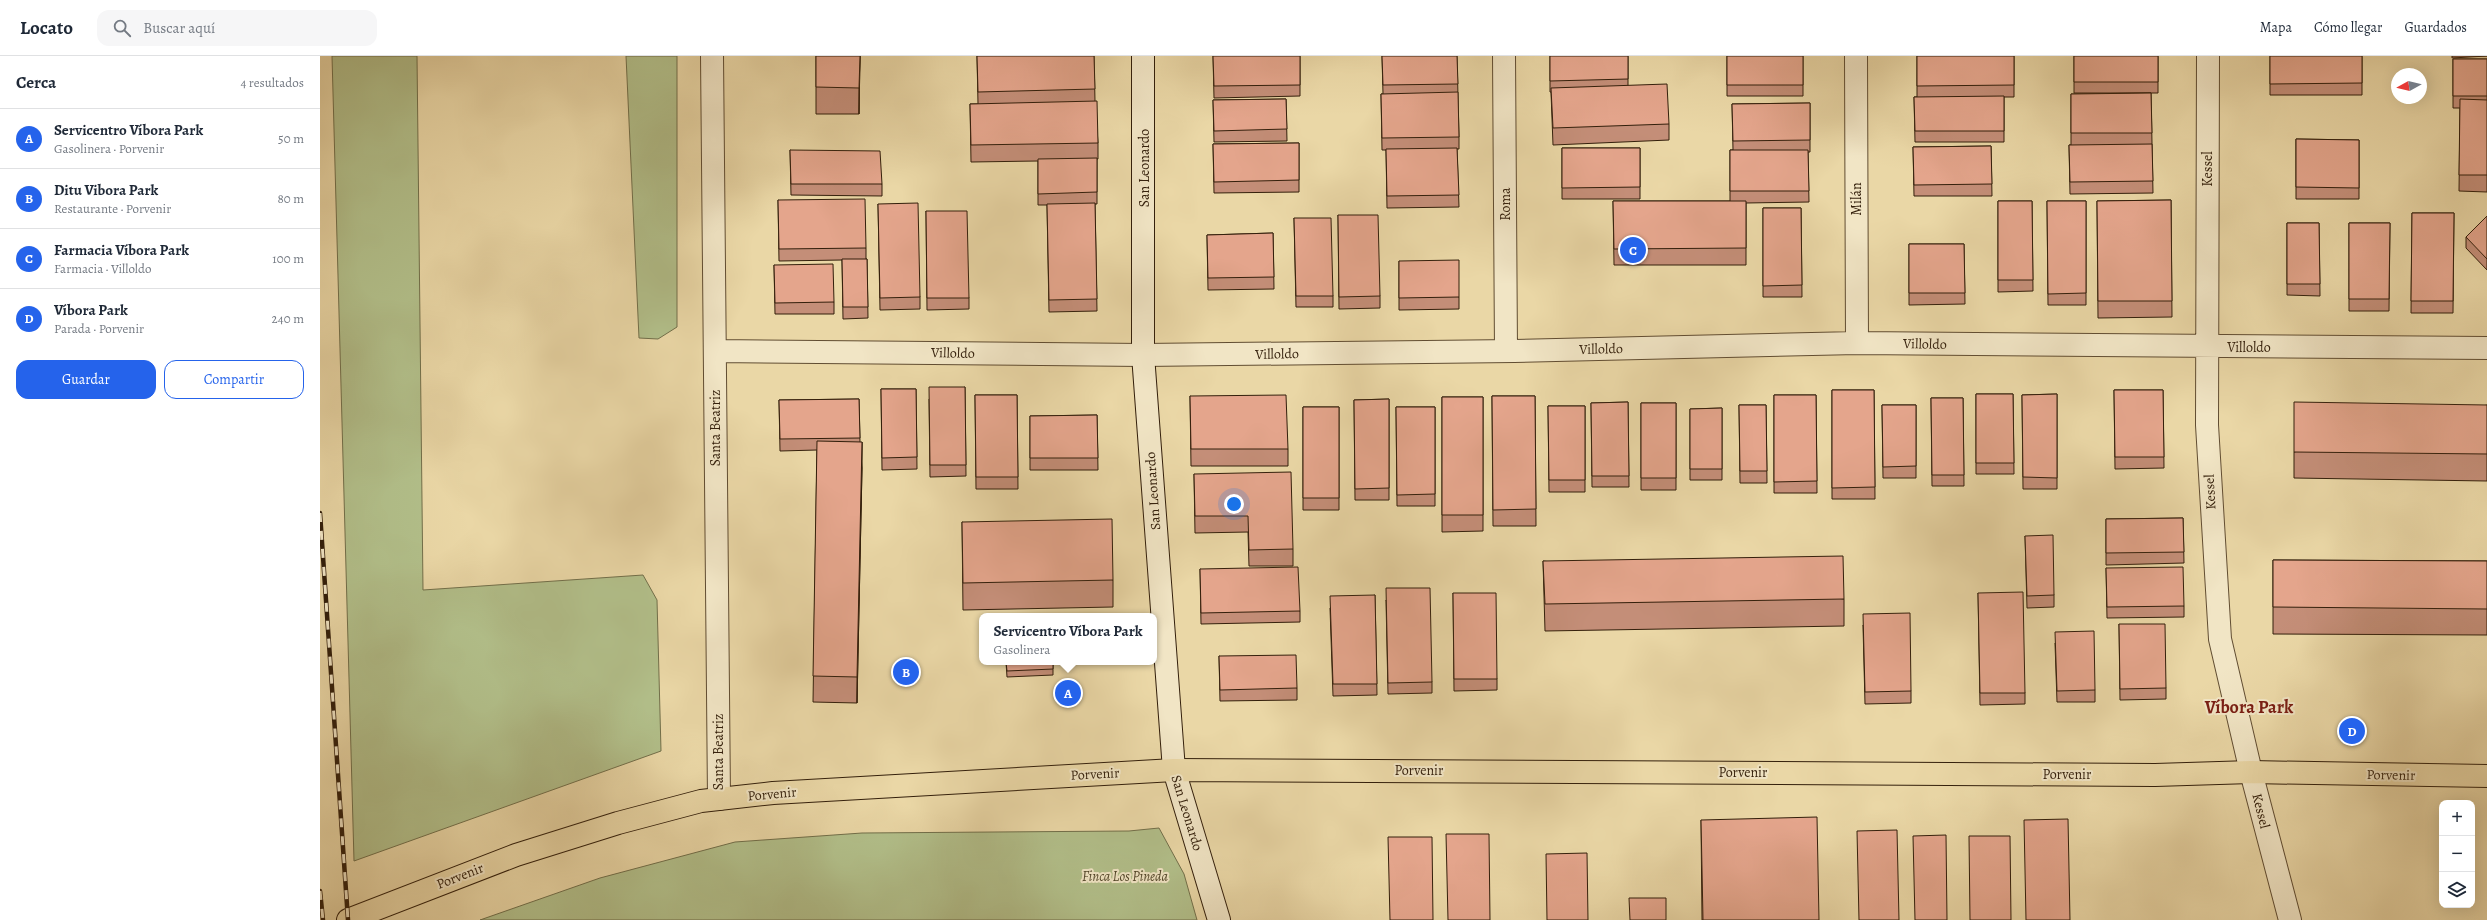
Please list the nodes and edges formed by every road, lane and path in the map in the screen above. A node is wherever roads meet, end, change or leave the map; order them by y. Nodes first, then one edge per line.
1 (712, 56) edge
2 (1143, 56) edge
3 (1504, 56) edge
4 (1856, 56) edge
5 (2208, 56) edge
6 (1857, 343) junction
7 (2207, 347) junction
8 (2487, 348) edge
9 (715, 351) junction
10 (1506, 351) junction
11 (1143, 355) junction
12 (1174, 770) junction
13 (2251, 772) junction
14 (2487, 776) edge
15 (719, 799) junction
16 (348, 920) edge
17 (1219, 920) edge
18 (2290, 920) edge

1 - 9 street, Santa Beatriz
2 - 11 street, San Leonardo
3 - 10 street, Roma
4 - 6 street, Milán
5 - 7 street, Kessel
6 - 7 street, Villoldo
6 - 10 street, Villoldo
7 - 8 street, Villoldo
7 - 13 street, Kessel
9 - 11 street, Villoldo
9 - 15 street, Santa Beatriz
10 - 11 street, Villoldo
11 - 12 street, San Leonardo
12 - 13 main road, Porvenir
12 - 15 main road, Porvenir
12 - 17 street, San Leonardo
13 - 14 main road, Porvenir
13 - 18 street, Kessel
15 - 16 main road, Porvenir

